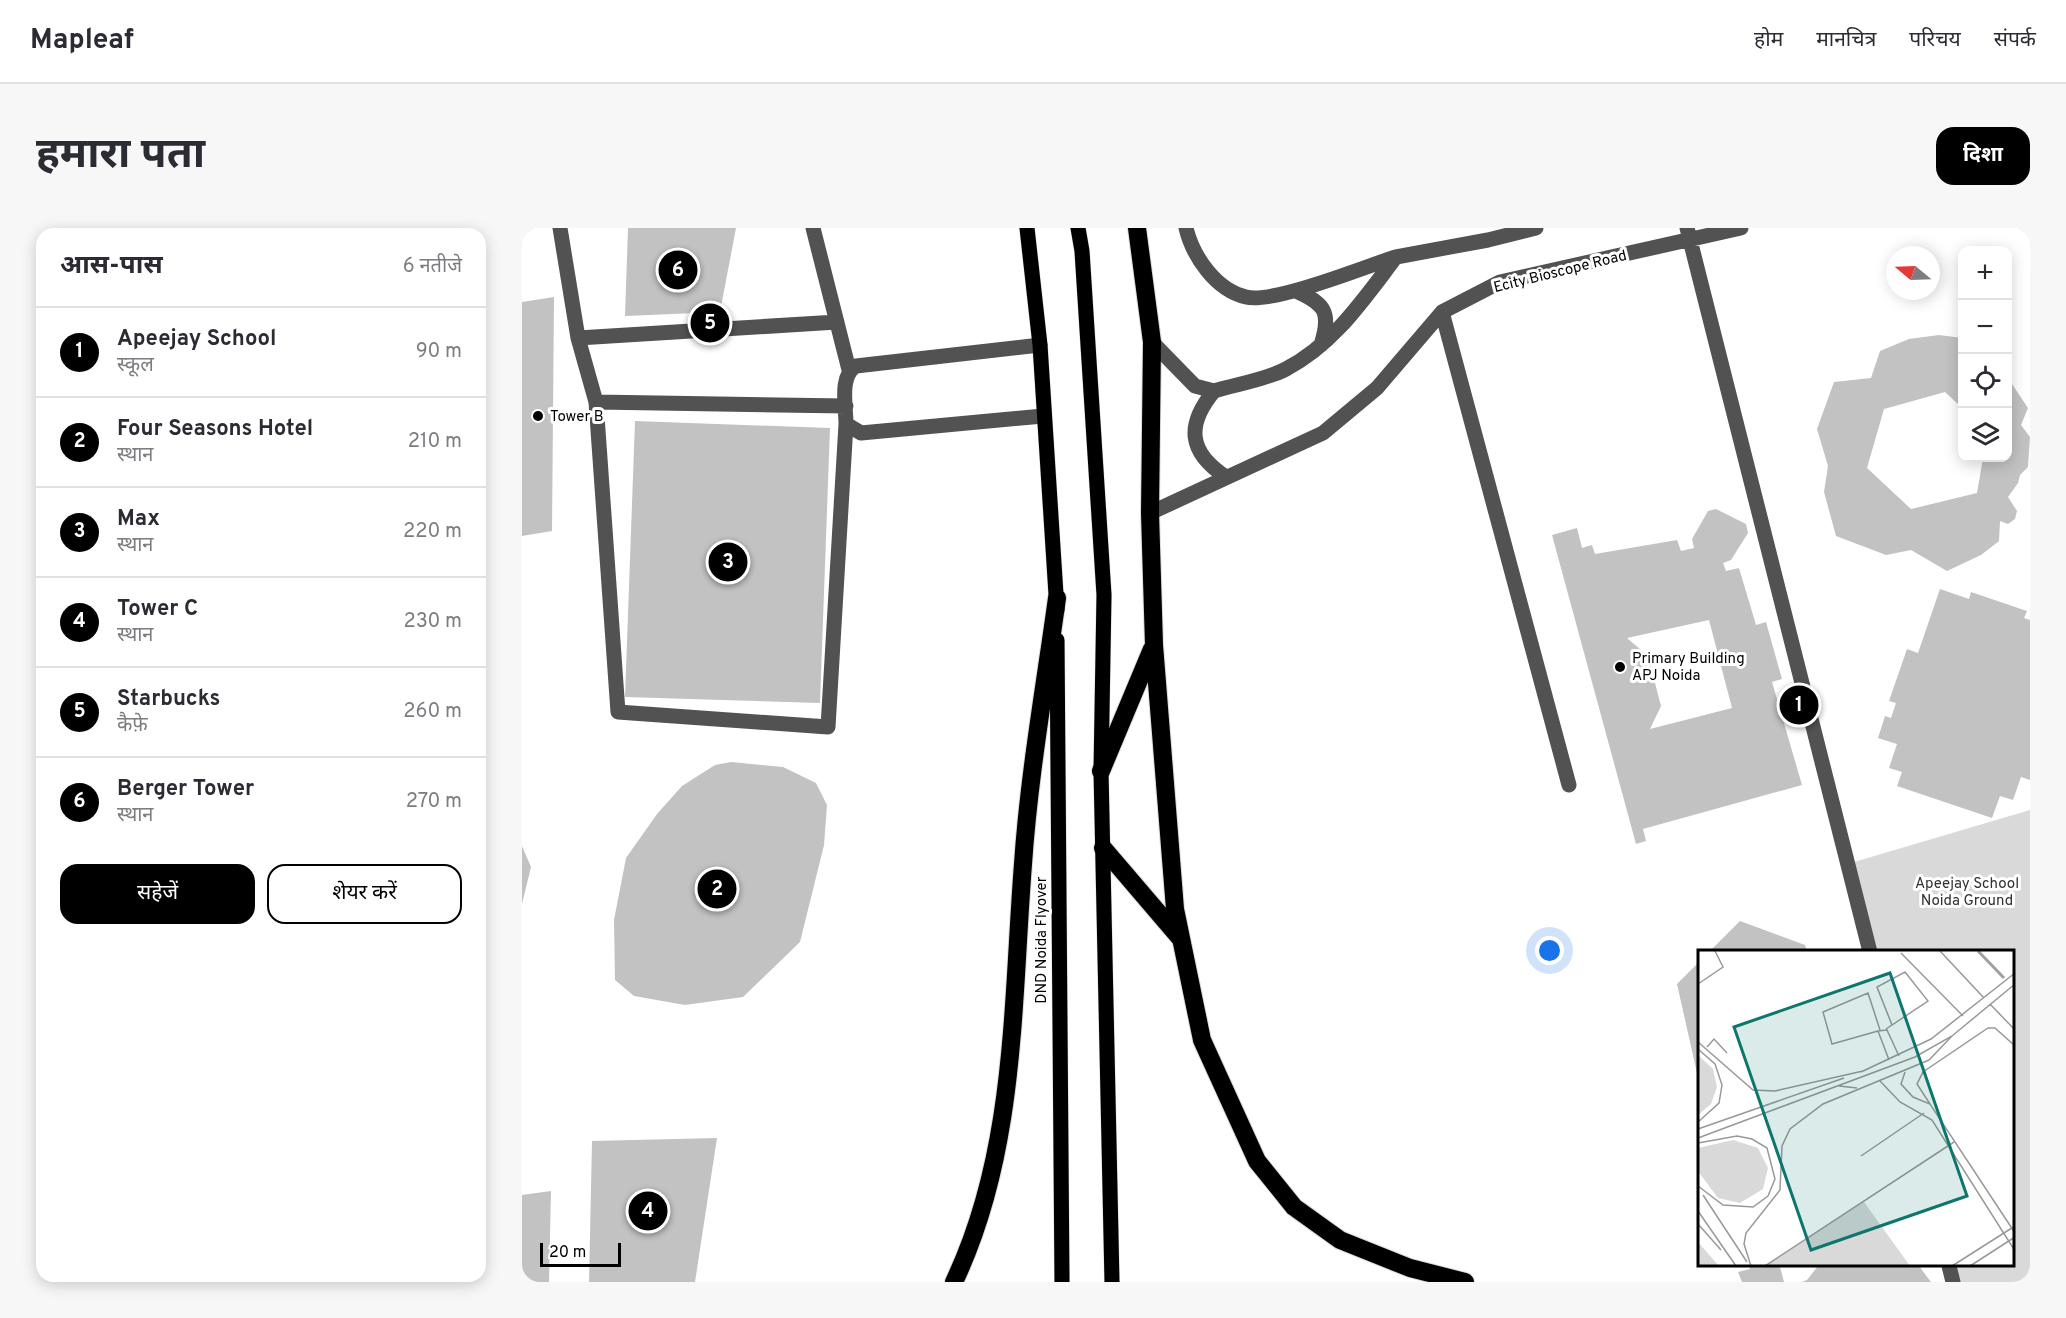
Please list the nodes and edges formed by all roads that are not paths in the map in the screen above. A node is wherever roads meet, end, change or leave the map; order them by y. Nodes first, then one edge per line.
1 (560, 228) edge
2 (813, 228) edge
3 (1027, 228) edge
4 (1078, 228) edge
5 (1137, 228) edge
6 (1186, 228) edge
7 (1536, 228) edge
8 (1741, 228) edge
9 (1688, 234) edge
10 (1396, 257) junction
11 (1296, 291) junction
12 (1442, 312) junction
13 (837, 322) junction
14 (578, 338) junction
15 (1152, 342) junction
16 (1040, 345) junction
17 (1320, 348) junction
18 (849, 370) junction
19 (1214, 391) junction
20 (596, 402) junction
21 (846, 406) junction
22 (1044, 416) junction
23 (846, 424) junction
24 (1226, 477) junction
25 (1150, 513) junction
26 (1057, 598) junction
27 (1154, 645) junction
28 (1101, 771) junction
29 (1569, 785) dead end
30 (1103, 848) junction
31 (1182, 940) junction
32 (1869, 950) edge
33 (1948, 1267) edge
34 (954, 1282) edge
35 (1062, 1282) edge
36 (1112, 1282) edge
37 (1465, 1282) edge
38 (1953, 1282) edge

1 - 14 lane
2 - 13 lane
3 - 16 main road, DND Noida Flyover
4 - 28 main road
5 - 15 highway
6 - 11 lane
7 - 10 lane
8 - 9 lane, Ecity Bioscope Road
9 - 12 lane, Ecity Bioscope Road
9 - 32 lane
10 - 11 lane
10 - 17 lane
11 - 17 lane
12 - 24 lane, Ecity Bioscope Road
12 - 29 lane
13 - 14 lane
13 - 18 lane
14 - 20 lane
15 - 19 lane
15 - 25 highway
16 - 18 lane
16 - 22 main road, DND Noida Flyover
17 - 19 lane
18 - 21 lane
19 - 24 lane
20 - 21 lane
20 - 23 lane
21 - 23 lane
22 - 23 lane
22 - 26 main road, DND Noida Flyover
24 - 25 lane, Ecity Bioscope Road
25 - 27 highway
26 - 34 highway
26 - 35 main road, DND Noida Flyover
27 - 28 highway
27 - 31 highway
28 - 30 main road
30 - 31 highway
30 - 36 main road
31 - 37 highway
33 - 38 lane

